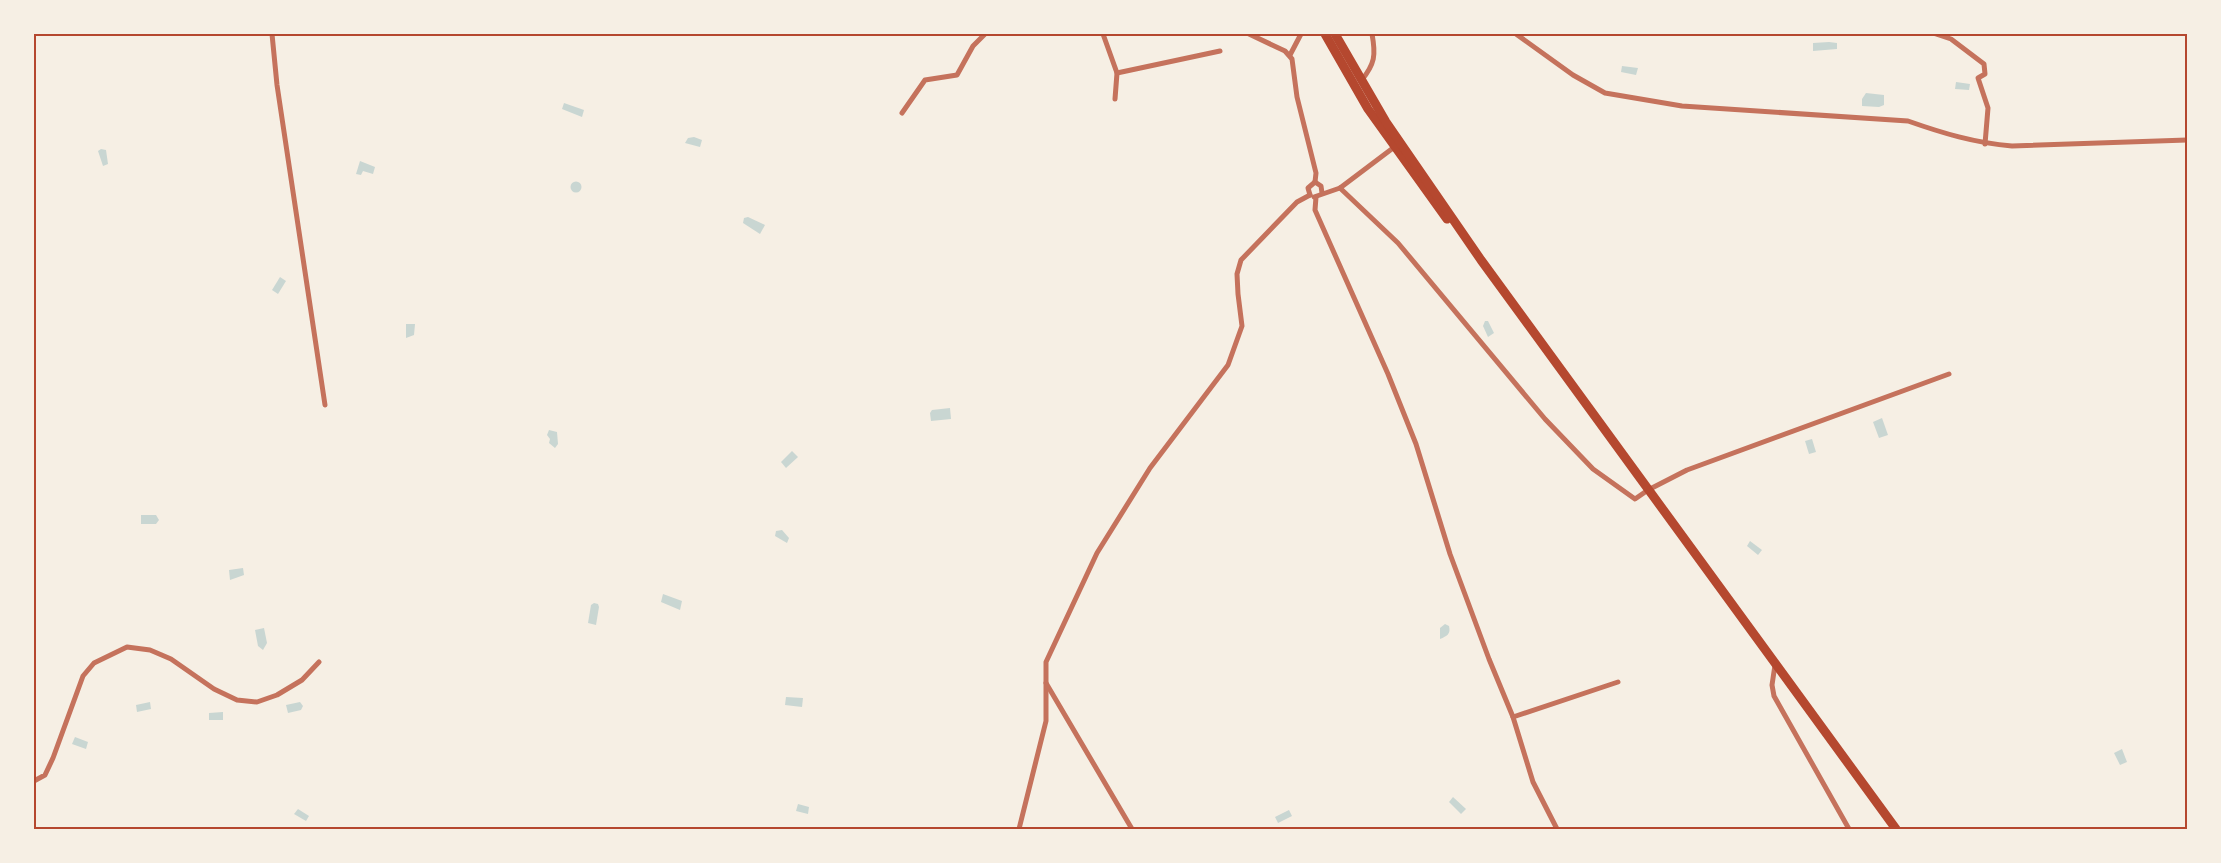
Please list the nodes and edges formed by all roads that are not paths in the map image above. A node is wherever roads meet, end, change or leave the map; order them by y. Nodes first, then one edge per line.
1 (272, 34) edge
2 (985, 34) edge
3 (1102, 34) edge
4 (1249, 34) edge
5 (1300, 34) edge
6 (1325, 34) edge
7 (1335, 34) edge
8 (1372, 34) edge
9 (1516, 34) edge
10 (1936, 34) edge
11 (1220, 51) dead end
12 (1290, 55) junction
13 (1117, 73) junction
14 (1361, 82) junction
15 (1115, 99) dead end
16 (902, 113) dead end
17 (2187, 140) edge
18 (1985, 144) junction
19 (1397, 145) junction
20 (1315, 182) junction
21 (1340, 188) junction
22 (1322, 193) junction
23 (1310, 195) junction
24 (1316, 197) junction
25 (1949, 374) dead end
26 (325, 405) dead end
27 (1648, 490) junction
28 (319, 662) dead end
29 (1775, 665) junction
30 (1046, 682) junction
31 (1618, 682) dead end
32 (1513, 718) junction
33 (34, 781) edge
34 (1019, 829) edge
35 (1131, 829) edge
36 (1557, 829) edge
37 (1849, 829) edge
38 (1896, 829) edge

1 - 26 street
2 - 16 street
3 - 13 street
4 - 12 street
5 - 12 street
6 - 19 main road
7 - 14 main road
8 - 14 street
9 - 18 street
10 - 18 street
11 - 13 street
12 - 20 street
13 - 15 street
14 - 19 main road
17 - 18 street
19 - 21 street
19 - 27 main road
20 - 22 street
20 - 23 street
21 - 22 street
21 - 27 street
22 - 24 street
23 - 24 street
23 - 30 street
24 - 32 street
25 - 27 street
27 - 29 main road
28 - 33 street
29 - 37 street
29 - 38 main road
30 - 34 street
30 - 35 street
31 - 32 street
32 - 36 street

